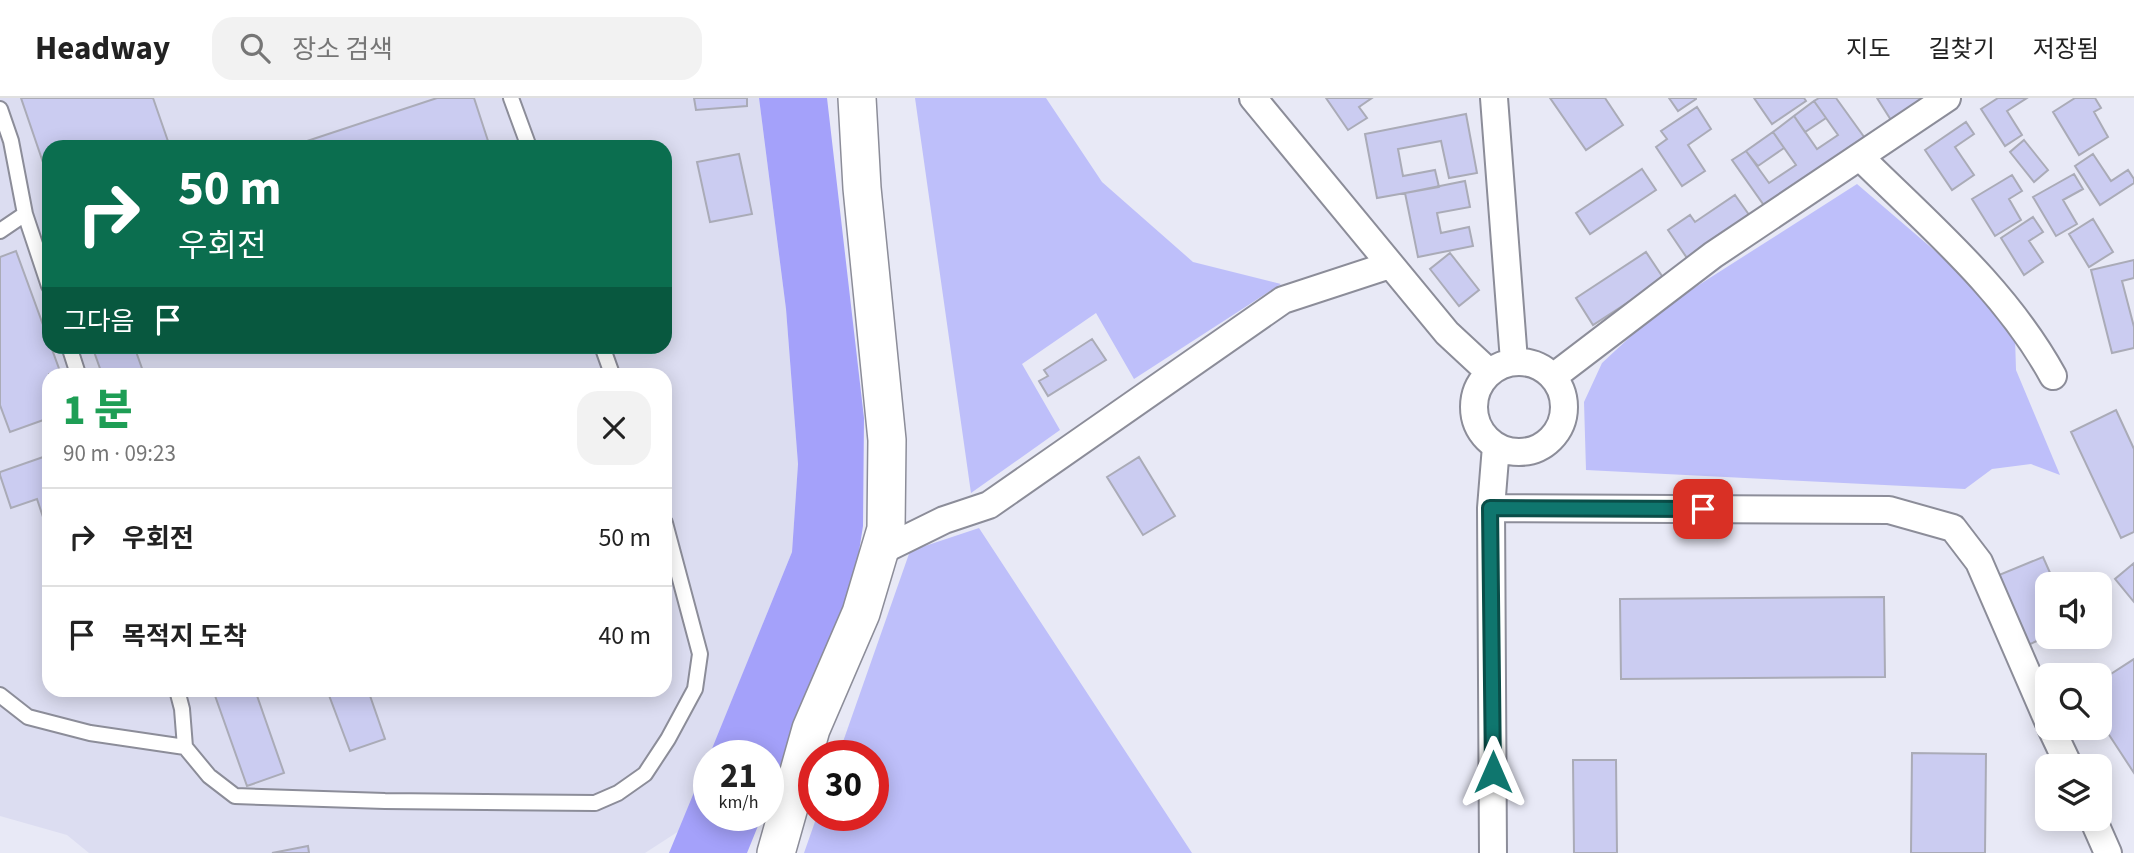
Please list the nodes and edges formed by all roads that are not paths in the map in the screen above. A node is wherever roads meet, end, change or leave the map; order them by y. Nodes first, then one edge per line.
1 (511, 98) edge
2 (857, 98) edge
3 (1253, 98) edge
4 (1494, 98) edge
5 (1947, 98) edge
6 (0, 109) edge
7 (526, 140) edge
8 (1860, 157) junction
9 (25, 214) junction
10 (0, 231) edge
11 (42, 265) edge
12 (1390, 265) junction
13 (1514, 361) junction
14 (1489, 372) junction
15 (2053, 376) dead end
16 (1553, 377) junction
17 (1496, 446) junction
18 (1490, 508) junction
19 (672, 549) edge
20 (879, 552) junction
21 (2035, 691) edge
22 (0, 695) edge
23 (179, 697) edge
24 (185, 747) junction
25 (2098, 831) edge
26 (776, 853) edge
27 (1493, 853) edge
28 (2108, 853) edge

1 - 7 lane
2 - 20 street
3 - 12 street
4 - 13 street
5 - 8 street
6 - 9 lane
8 - 15 street
8 - 16 street
9 - 10 lane
9 - 11 lane
12 - 14 street
12 - 20 street
13 - 14 street
13 - 16 street
14 - 17 street
16 - 17 street
17 - 18 street
18 - 21 street
18 - 27 street
19 - 24 lane
20 - 26 street
22 - 24 lane
23 - 24 lane
25 - 28 street

